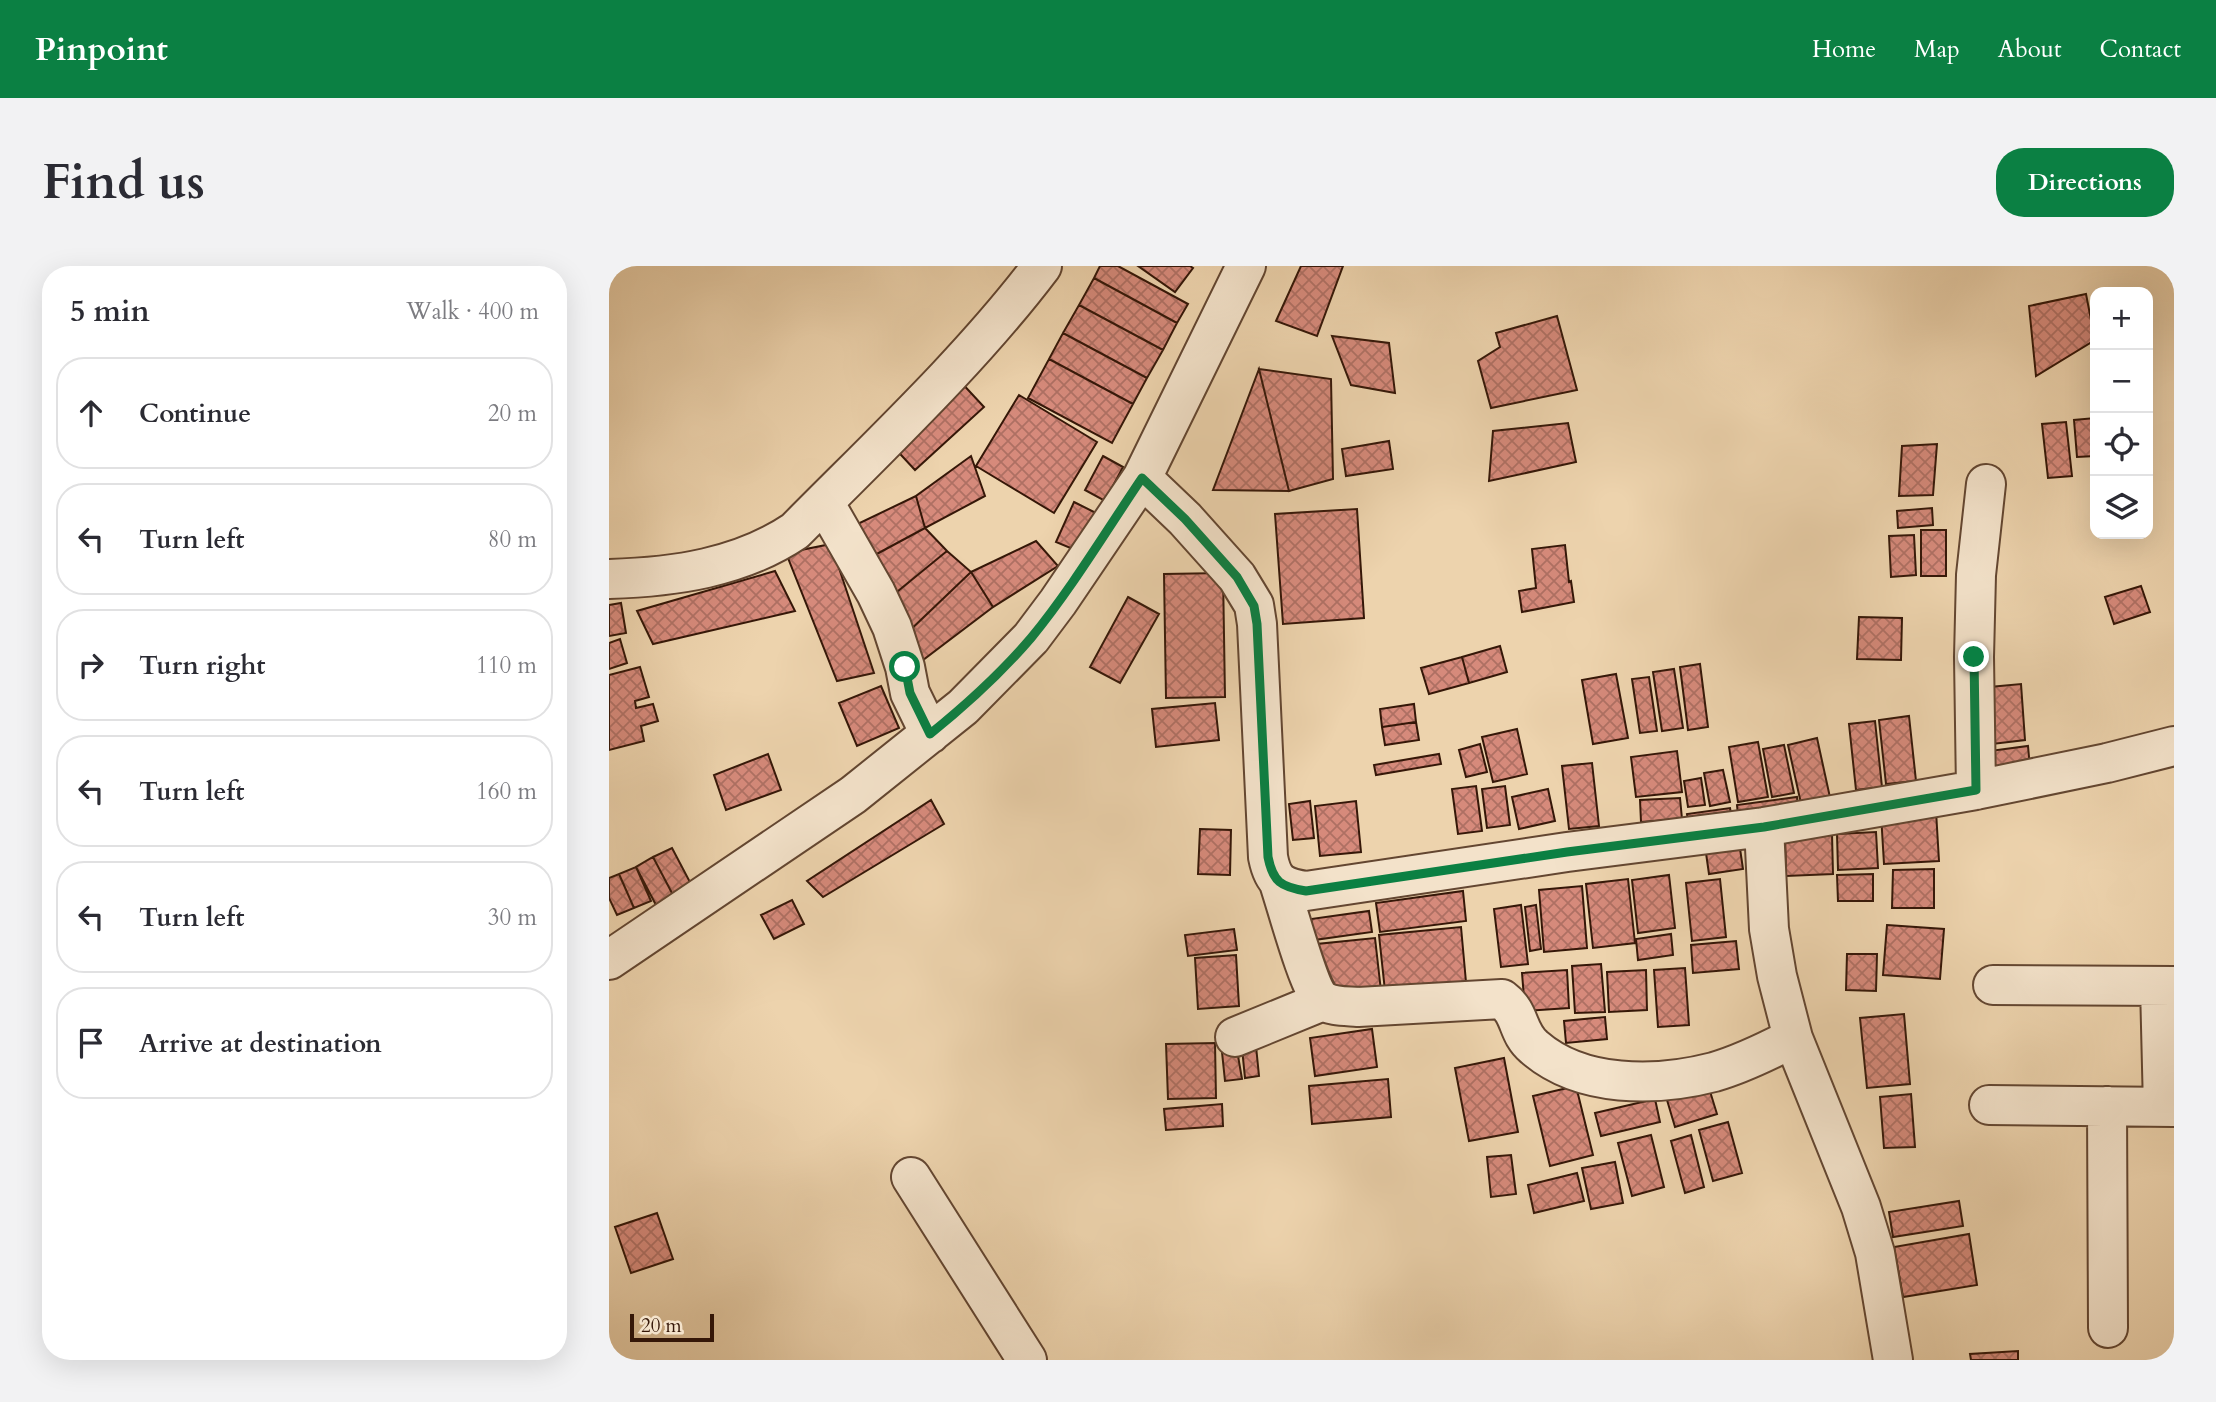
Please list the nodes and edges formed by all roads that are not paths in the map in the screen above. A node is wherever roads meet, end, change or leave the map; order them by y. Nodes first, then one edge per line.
1 (1042, 266) edge
2 (1246, 266) edge
3 (1142, 478) junction
4 (1986, 484) dead end
5 (824, 502) junction
6 (609, 579) edge
7 (930, 734) junction
8 (2174, 746) edge
9 (1976, 790) junction
10 (1764, 827) junction
11 (1279, 883) junction
12 (609, 960) edge
13 (1993, 985) dead end
14 (2167, 986) edge
15 (1322, 1001) junction
16 (1235, 1037) dead end
17 (1793, 1038) junction
18 (1989, 1105) dead end
19 (2107, 1107) junction
20 (2168, 1107) edge
21 (911, 1177) dead end
22 (2108, 1328) dead end
23 (1027, 1360) edge
24 (1893, 1360) edge

1 - 5 street
2 - 3 street
3 - 7 street
3 - 11 street
4 - 9 street
5 - 6 street
5 - 7 street
7 - 12 street
8 - 9 street
9 - 10 street
10 - 11 street
10 - 17 street
11 - 15 street
13 - 14 street
14 - 20 street
15 - 16 street
15 - 17 street
17 - 24 street
18 - 19 street
19 - 20 street
19 - 22 street
21 - 23 street

